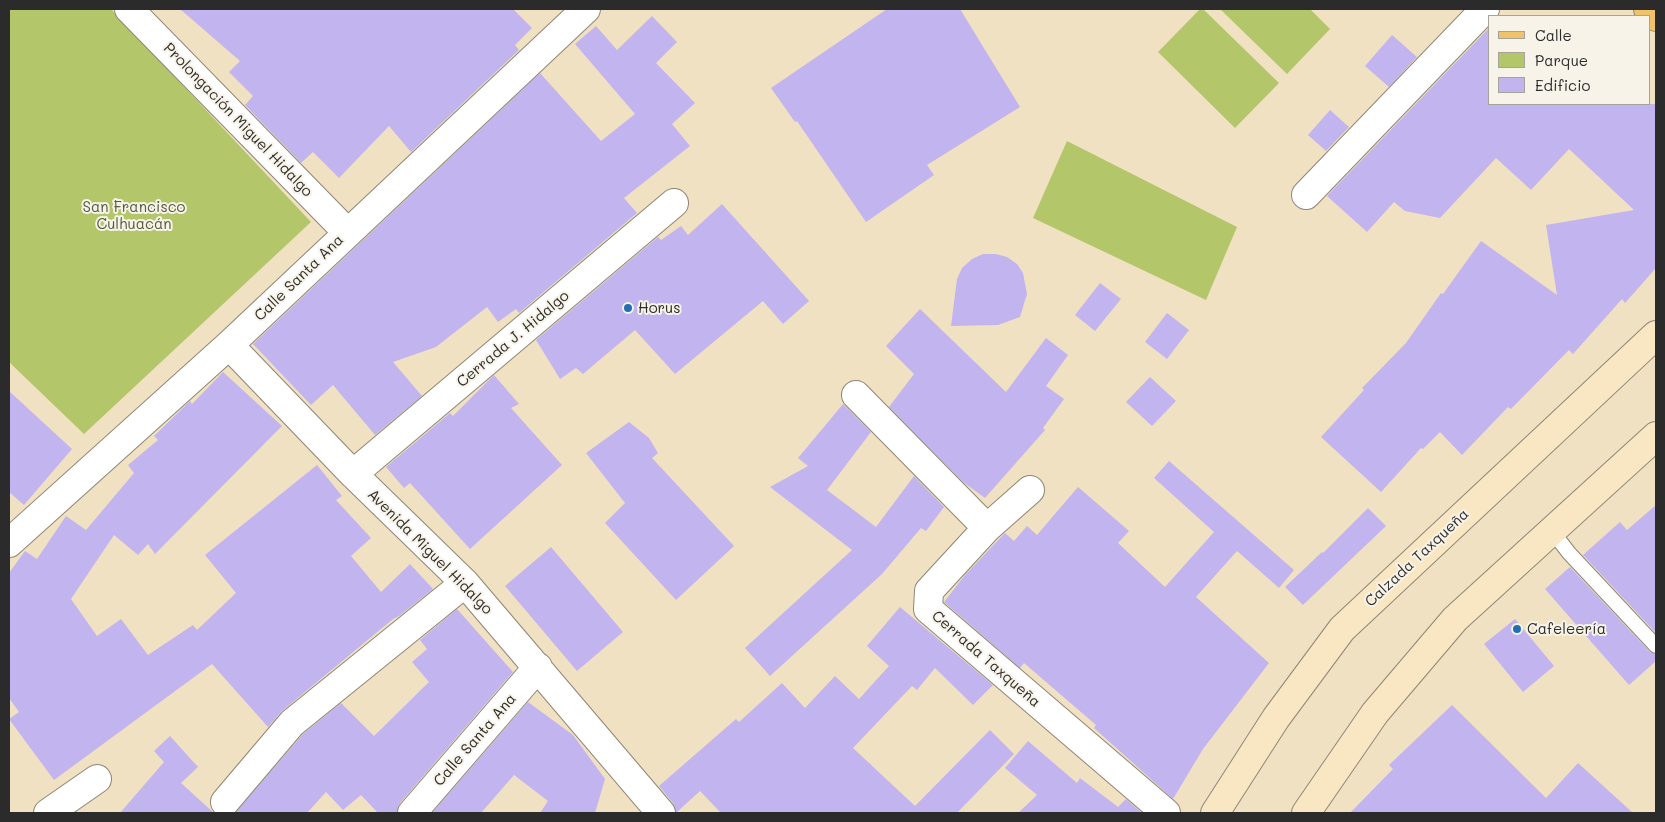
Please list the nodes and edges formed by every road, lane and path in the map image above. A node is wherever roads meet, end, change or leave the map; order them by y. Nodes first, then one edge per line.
1 (129, 9) edge
2 (586, 9) edge
3 (1484, 9) edge
4 (1648, 9) edge
5 (1656, 17) edge
6 (1306, 195) dead end
7 (674, 203) dead end
8 (347, 232) junction
9 (1656, 336) edge
10 (229, 345) junction
11 (856, 395) dead end
12 (1656, 436) edge
13 (353, 474) junction
14 (1030, 490) dead end
15 (987, 528) junction
16 (1552, 531) junction
17 (9, 543) edge
18 (465, 583) junction
19 (1656, 646) edge
20 (538, 667) junction
21 (97, 779) dead end
22 (225, 802) dead end
23 (48, 813) edge
24 (412, 813) edge
25 (661, 813) edge
26 (1166, 813) edge
27 (1215, 813) edge
28 (1306, 813) edge

1 - 8 street, Prolongación Miguel Hidalgo
2 - 8 street, Calle Santa Ana
3 - 6 street
4 - 5 main road
7 - 13 street, Cerrada J. Hidalgo
8 - 10 street, Calle Santa Ana
9 - 27 main road, Calzada Taxqueña
10 - 13 street, Avenida Miguel Hidalgo
10 - 17 street, Calle Santa Ana
11 - 15 street
12 - 16 main road
13 - 18 street, Avenida Miguel Hidalgo
14 - 15 street, Cerrada Taxqueña
15 - 26 street, Cerrada Taxqueña
16 - 19 lane
16 - 28 main road
18 - 20 street, Avenida Miguel Hidalgo
18 - 22 street
20 - 24 street, Calle Santa Ana
20 - 25 street, Avenida Miguel Hidalgo
21 - 23 street

